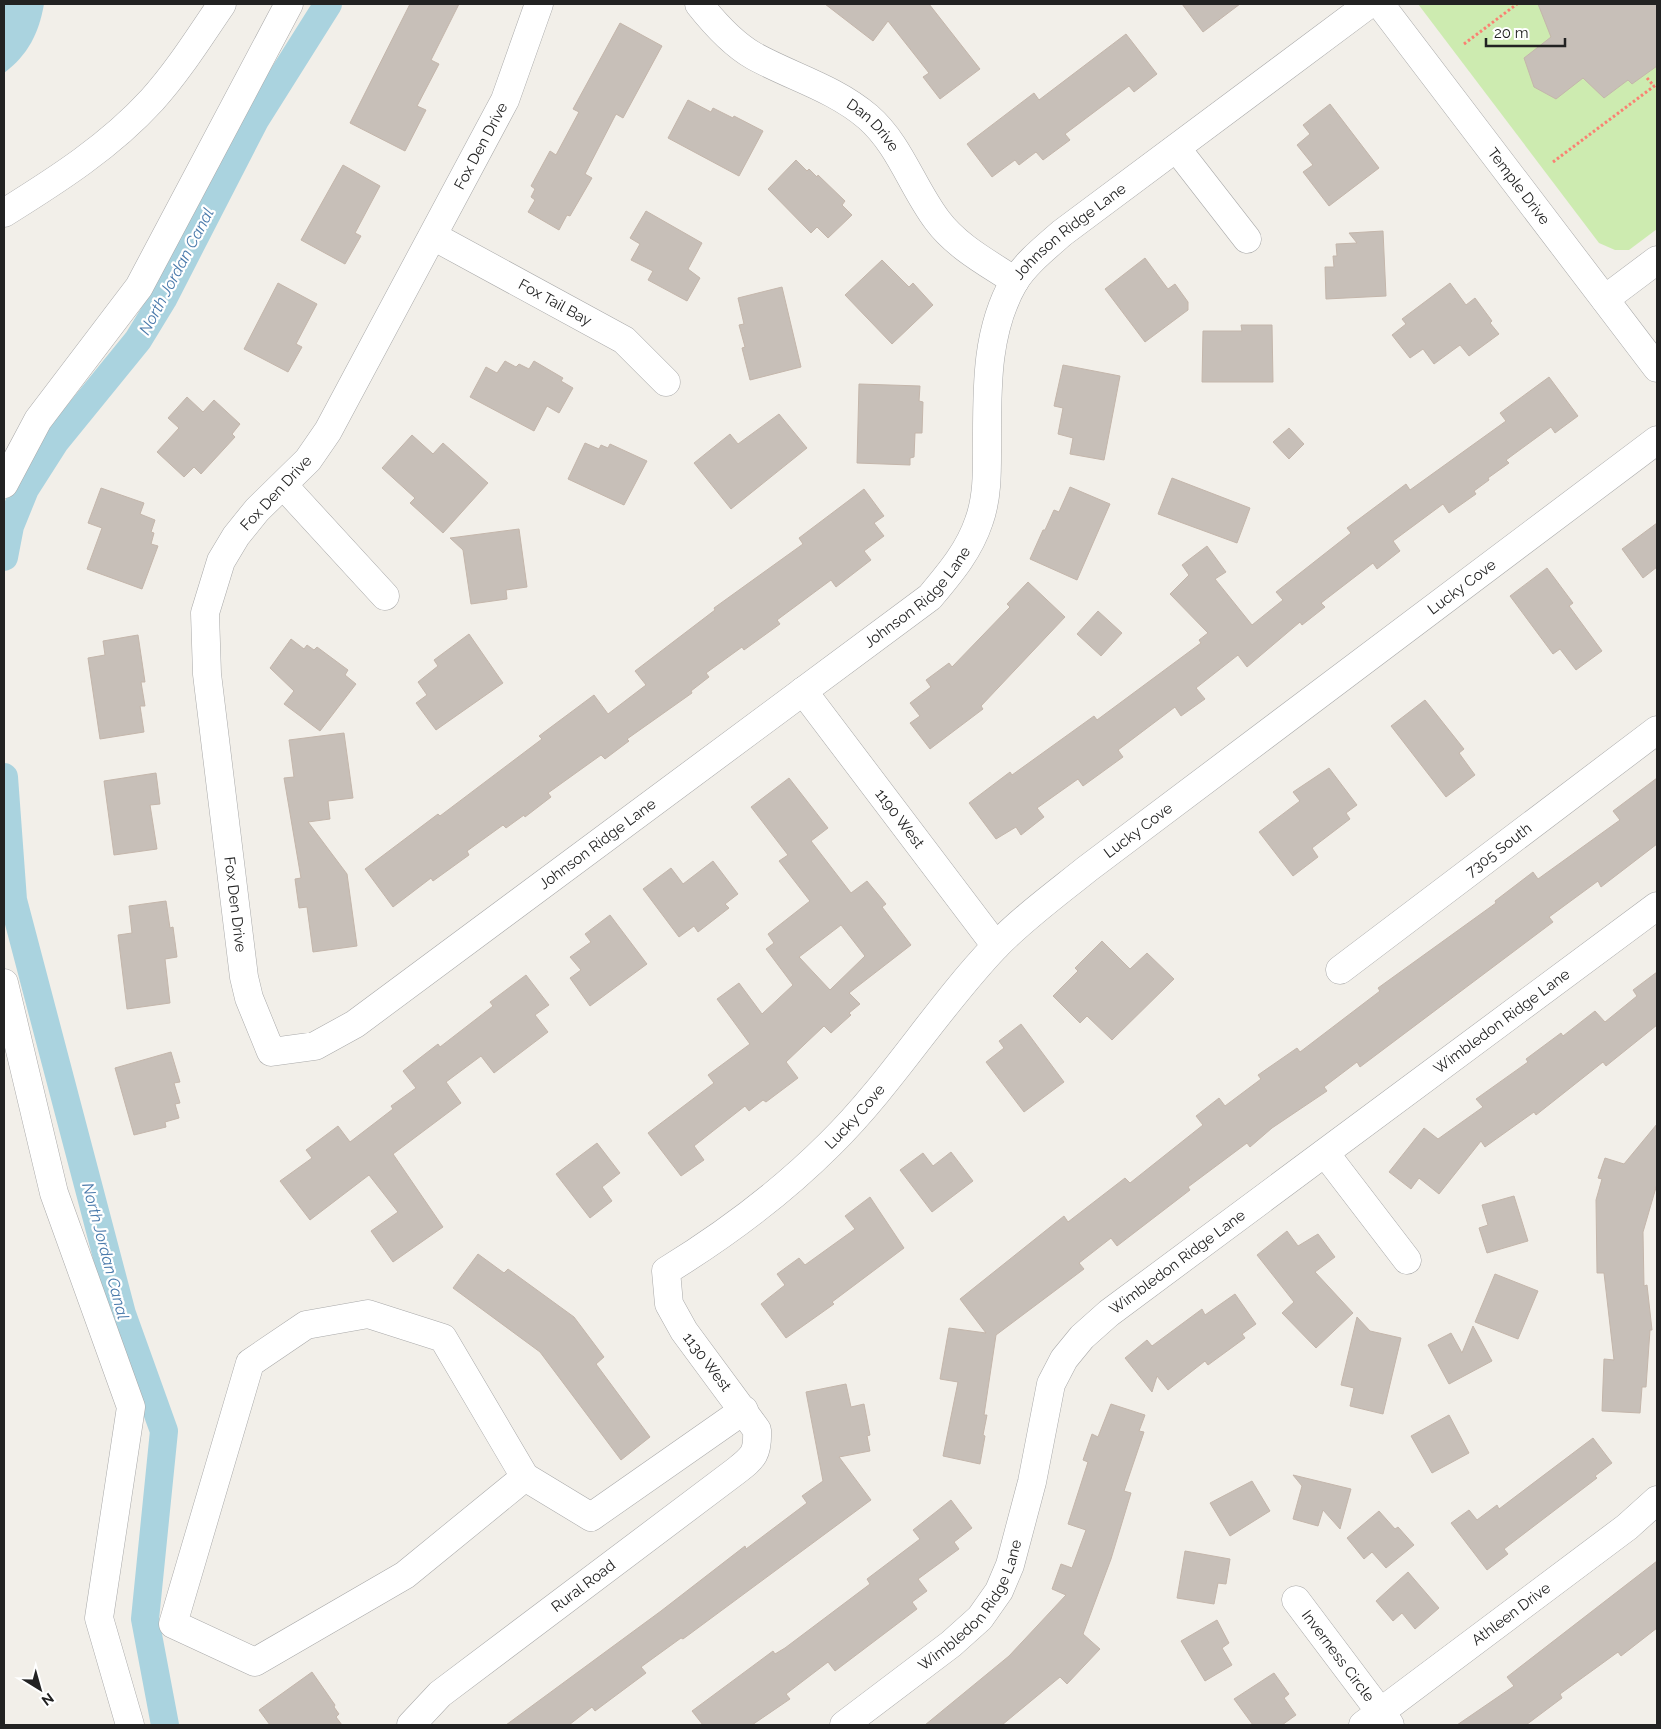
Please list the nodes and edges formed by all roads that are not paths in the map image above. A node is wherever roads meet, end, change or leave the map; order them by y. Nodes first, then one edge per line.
1 (222, 4) edge
2 (289, 4) edge
3 (539, 4) edge
4 (699, 4) edge
5 (1369, 4) edge
6 (1380, 4) edge
7 (1177, 149) junction
8 (4, 213) edge
9 (433, 236) junction
10 (1247, 239) dead end
11 (1657, 260) edge
12 (1015, 282) junction
13 (1605, 299) junction
14 (1657, 368) edge
15 (666, 382) dead end
16 (1657, 440) edge
17 (4, 484) edge
18 (284, 486) junction
19 (385, 596) dead end
20 (803, 691) junction
21 (1657, 730) edge
22 (1657, 906) edge
23 (996, 946) junction
24 (1340, 970) dead end
25 (4, 983) edge
26 (271, 1052) joint
27 (1324, 1153) junction
28 (1407, 1260) dead end
29 (666, 1271) joint
30 (744, 1410) junction
31 (758, 1448) joint
32 (525, 1477) junction
33 (1657, 1500) edge
34 (1296, 1600) dead end
35 (1378, 1721) edge
36 (130, 1725) edge
37 (411, 1725) edge
38 (844, 1725) edge

1 - 8 street
2 - 17 street
3 - 9 street, Fox Den Drive
4 - 12 street, Dan Drive
5 - 7 street, Johnson Ridge Lane
6 - 13 street, Temple Drive
7 - 10 street
7 - 12 street, Johnson Ridge Lane
9 - 15 street, Fox Tail Bay
9 - 18 street, Fox Den Drive
11 - 13 street
12 - 20 street, Johnson Ridge Lane
13 - 14 street, Temple Drive
16 - 23 street, Lucky Cove
18 - 19 street
18 - 26 street, Fox Den Drive
20 - 23 street, 1190 West
20 - 26 street, Johnson Ridge Lane
21 - 24 street, 7305 South
22 - 27 street, Wimbledon Ridge Lane
23 - 29 street, Lucky Cove
25 - 36 street
27 - 28 street
27 - 38 street, Wimbledon Ridge Lane
29 - 30 street, 1130 West
30 - 31 street, 1130 West
30 - 32 street
31 - 37 street, Rural Road
32 - 32 street
33 - 35 street, Athleen Drive
34 - 35 street, Inverness Circle

